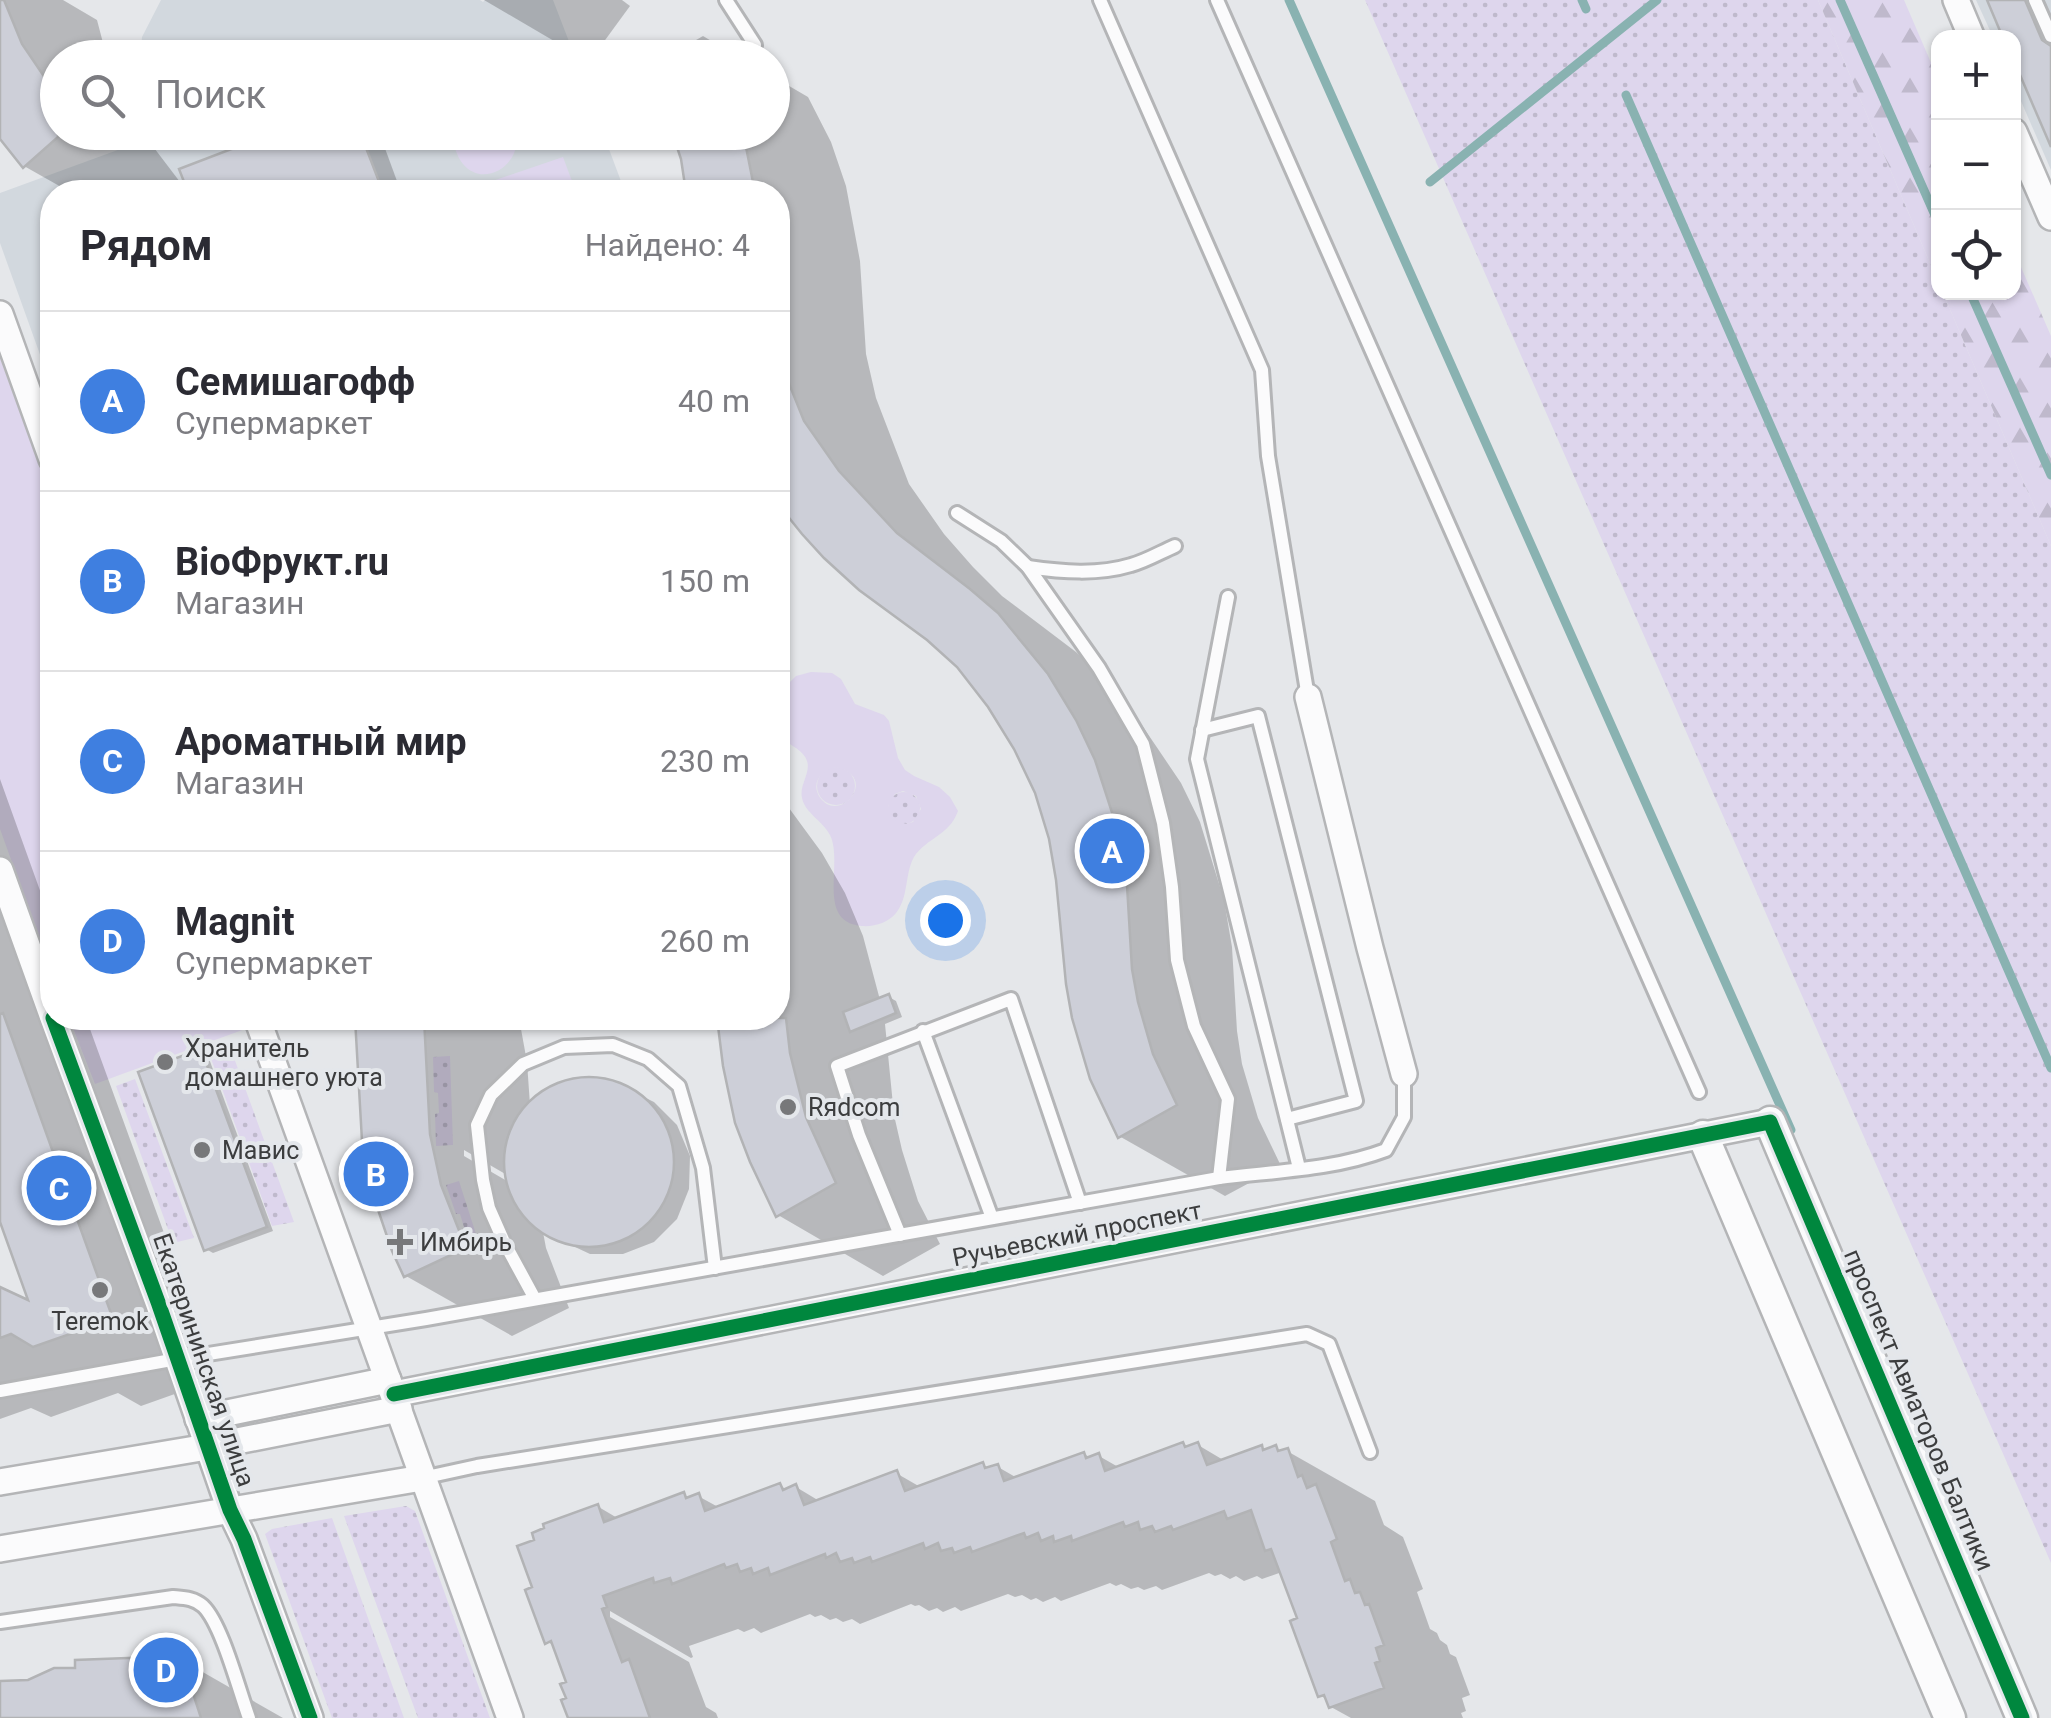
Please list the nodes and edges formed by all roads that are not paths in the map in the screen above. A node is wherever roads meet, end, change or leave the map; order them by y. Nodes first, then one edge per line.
1 (726, 0) edge
2 (1100, 0) edge
3 (1216, 0) edge
4 (1956, 0) edge
5 (2035, 0) edge
6 (1969, 30) edge
7 (2051, 36) edge
8 (752, 40) edge
9 (2021, 148) edge
10 (2051, 217) edge
11 (0, 314) edge
12 (40, 426) edge
13 (957, 513) dead end
14 (1175, 546) dead end
15 (1028, 567) junction
16 (1228, 597) dead end
17 (1308, 696) joint
18 (1202, 730) junction
19 (0, 870) edge
20 (40, 980) edge
21 (58, 1030) edge
22 (262, 1030) edge
23 (923, 1031) junction
24 (1404, 1074) joint
25 (1699, 1092) dead end
26 (1287, 1119) junction
27 (1770, 1122) joint
28 (1703, 1136) junction
29 (1299, 1168) junction
30 (1218, 1178) junction
31 (1080, 1203) junction
32 (992, 1218) junction
33 (900, 1234) junction
34 (714, 1268) junction
35 (535, 1298) junction
36 (371, 1328) junction
37 (178, 1359) junction
38 (0, 1391) edge
39 (394, 1394) junction
40 (198, 1419) junction
41 (208, 1447) junction
42 (1370, 1452) dead end
43 (422, 1478) junction
44 (0, 1482) edge
45 (230, 1510) junction
46 (0, 1548) edge
47 (0, 1622) edge
48 (249, 1718) edge
49 (310, 1718) edge
50 (510, 1718) edge
51 (1950, 1718) edge
52 (2022, 1718) edge

1 - 8 lane
2 - 17 lane
3 - 25 lane
4 - 6 street
5 - 7 lane
9 - 10 street
11 - 12 street
13 - 15 lane
14 - 15 lane
15 - 30 lane
16 - 18 lane
17 - 24 street
18 - 26 lane
18 - 26 lane
19 - 20 street, Екатерининская улица
21 - 37 street, Екатерининская улица
22 - 36 street
23 - 31 lane
23 - 32 lane
23 - 33 lane
24 - 29 lane
26 - 29 lane
27 - 28 street, Ручьевский проспект
27 - 52 street, проспект Авиаторов Балтики
28 - 39 street, Ручьевский проспект
28 - 51 street
29 - 30 lane
30 - 31 lane
31 - 32 lane
32 - 33 lane
33 - 34 lane
34 - 35 lane
34 - 35 lane
35 - 36 lane
36 - 37 lane
36 - 39 street
37 - 38 lane
37 - 40 street, Екатерининская улица
39 - 40 street, Ручьевский проспект
39 - 41 street, Ручьевский проспект
39 - 43 street
40 - 41 street, Екатерининская улица
41 - 44 street, Ручьевский проспект
41 - 45 street, Екатерининская улица
42 - 43 lane
43 - 45 street
43 - 50 street
45 - 46 street
45 - 49 street, Екатерининская улица
47 - 48 lane

